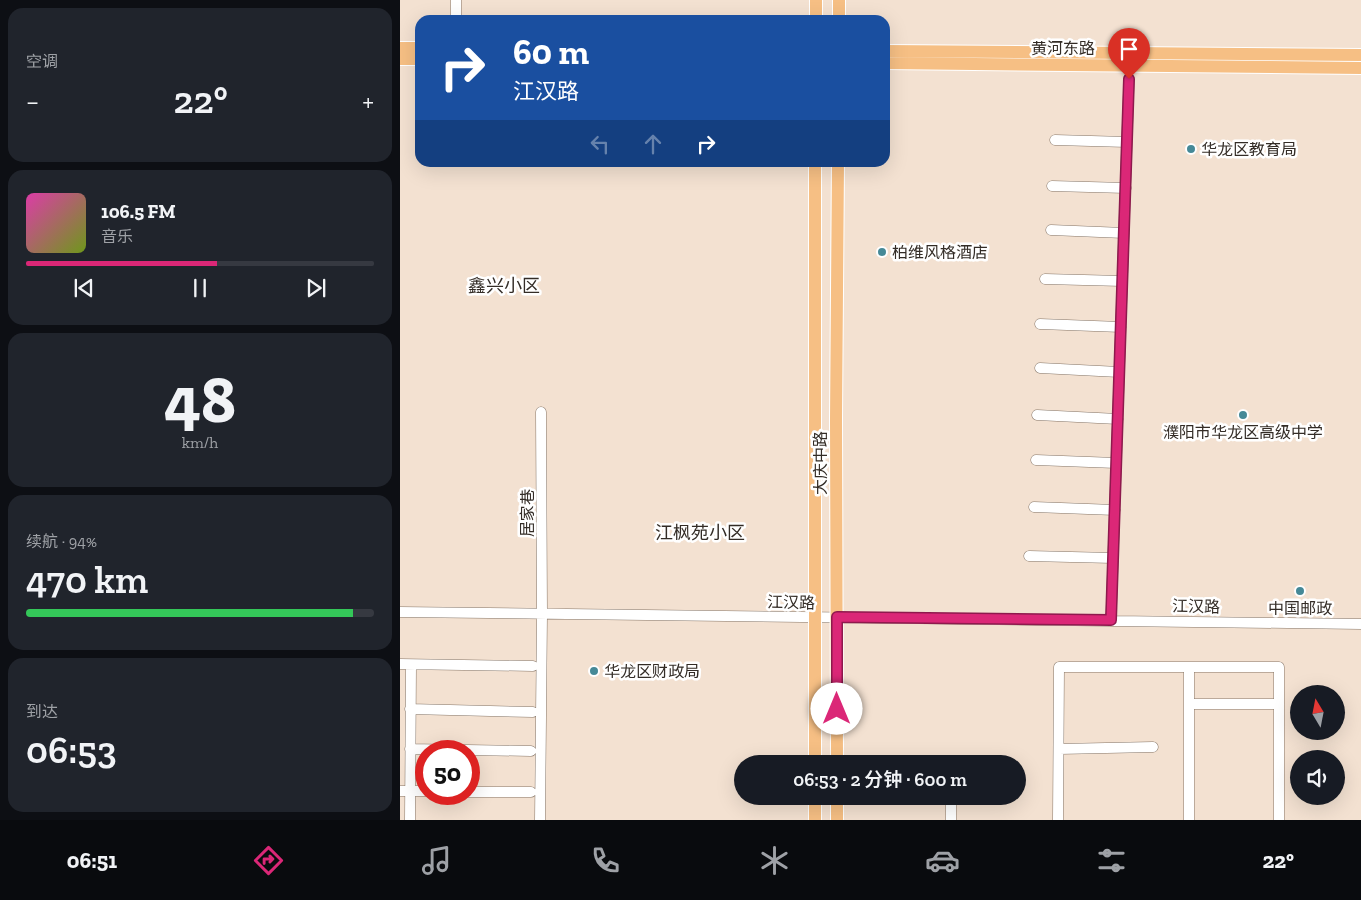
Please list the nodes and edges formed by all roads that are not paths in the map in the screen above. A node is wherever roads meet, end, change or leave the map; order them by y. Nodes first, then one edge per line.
1 (456, 0) edge
2 (816, 0) edge
3 (839, 0) edge
4 (456, 15) edge
5 (816, 15) edge
6 (839, 15) edge
7 (400, 48) edge
8 (415, 48) edge
9 (890, 52) edge
10 (1361, 55) edge
11 (400, 59) edge
12 (415, 59) edge
13 (890, 63) edge
14 (1361, 68) edge
15 (1129, 79) dead end
16 (1055, 140) dead end
17 (1127, 142) junction
18 (815, 167) edge
19 (838, 167) edge
20 (1052, 186) dead end
21 (1126, 188) junction
22 (1051, 230) dead end
23 (1124, 233) junction
24 (1045, 279) dead end
25 (1122, 281) junction
26 (1040, 324) dead end
27 (1121, 327) junction
28 (1040, 368) dead end
29 (1119, 372) junction
30 (541, 412) dead end
31 (1037, 415) dead end
32 (1118, 418) junction
33 (1036, 460) dead end
34 (1116, 463) junction
35 (1034, 507) dead end
36 (1114, 510) junction
37 (1029, 556) dead end
38 (1113, 558) junction
39 (400, 612) edge
40 (542, 614) junction
41 (814, 617) junction
42 (837, 617) junction
43 (1111, 620) junction
44 (1361, 624) edge
45 (405, 665) edge
46 (533, 666) dead end
47 (1189, 667) junction
48 (1189, 704) junction
49 (1279, 704) junction
50 (410, 709) junction
51 (533, 712) dead end
52 (1153, 748) dead end
53 (410, 749) junction
54 (1058, 749) junction
55 (532, 751) dead end
56 (815, 755) edge
57 (837, 755) edge
58 (405, 791) edge
59 (480, 792) edge
60 (531, 792) dead end
61 (815, 805) edge
62 (837, 805) edge
63 (951, 805) edge
64 (410, 820) edge
65 (540, 820) edge
66 (815, 820) edge
67 (837, 820) edge
68 (951, 820) edge
69 (1058, 820) edge
70 (1189, 820) edge
71 (1279, 820) edge

1 - 4 street
2 - 5 main road
3 - 6 main road
7 - 8 main road
9 - 10 main road, 黄河东路
11 - 12 main road
13 - 14 main road, 黄河东路
15 - 17 street
16 - 17 street
17 - 21 street
18 - 41 main road, 大庆中路
19 - 42 main road, 大庆中路
20 - 21 street
21 - 23 street
22 - 23 street
23 - 25 street
24 - 25 street
25 - 27 street
26 - 27 street
27 - 29 street
28 - 29 street
29 - 32 street
30 - 40 street, 居家巷
31 - 32 street
32 - 34 street
33 - 34 street
34 - 36 street
35 - 36 street
36 - 38 street
37 - 38 street
38 - 43 street
39 - 40 street, 江汉路
40 - 41 street, 江汉路
40 - 65 street, 居家巷
41 - 42 street, 江汉路
41 - 56 main road, 大庆中路
42 - 43 street, 江汉路
42 - 57 main road, 大庆中路
43 - 44 street, 江汉路
45 - 46 street
45 - 50 street
47 - 48 street
47 - 49 street
47 - 54 street
48 - 49 street
48 - 70 street
49 - 71 street
50 - 51 street
50 - 53 street
52 - 54 street
53 - 55 street
53 - 58 street
54 - 69 street
58 - 64 street
59 - 60 street
61 - 66 main road
62 - 67 main road
63 - 68 street

